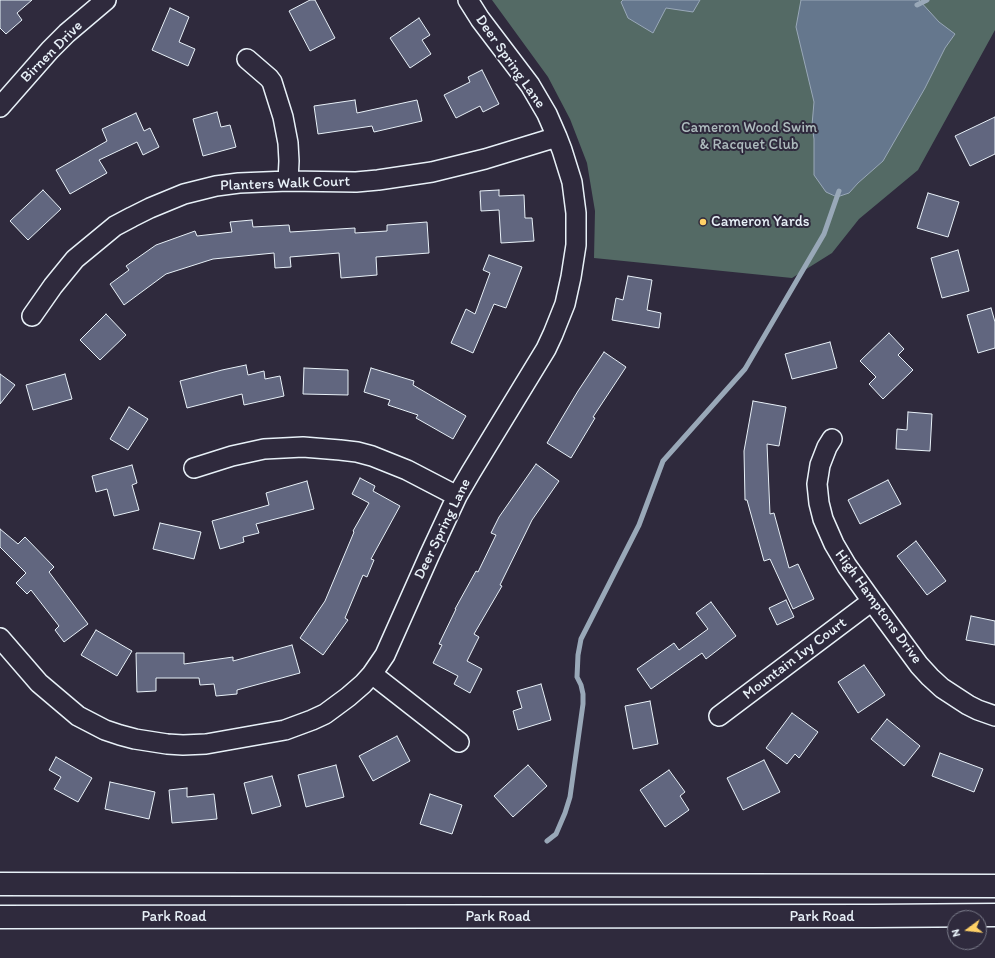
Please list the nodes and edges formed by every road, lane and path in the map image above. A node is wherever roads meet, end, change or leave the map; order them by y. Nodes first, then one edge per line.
1 (106, 0) edge
2 (468, 0) edge
3 (247, 59) dead end
4 (0, 107) edge
5 (557, 136) junction
6 (288, 181) junction
7 (32, 316) dead end
8 (832, 439) dead end
9 (194, 468) dead end
10 (457, 496) junction
11 (872, 601) junction
12 (0, 638) edge
13 (372, 674) junction
14 (719, 716) dead end
15 (995, 716) edge
16 (459, 742) dead end
17 (0, 884) edge
18 (995, 886) edge
19 (995, 915) edge
20 (0, 917) edge

1 - 4 street, Birnen Drive
2 - 5 street, Deer Spring Lane
3 - 6 street
5 - 6 street, Planters Walk Court
5 - 10 street, Deer Spring Lane
6 - 7 street, Planters Walk Court
8 - 11 street, High Hamptons Drive
9 - 10 street
10 - 13 street, Deer Spring Lane
11 - 14 street, Mountain Ivy Court
11 - 15 street, High Hamptons Drive
12 - 13 street, Deer Spring Lane
13 - 16 street
17 - 18 main road, Park Road
19 - 20 main road, Park Road

